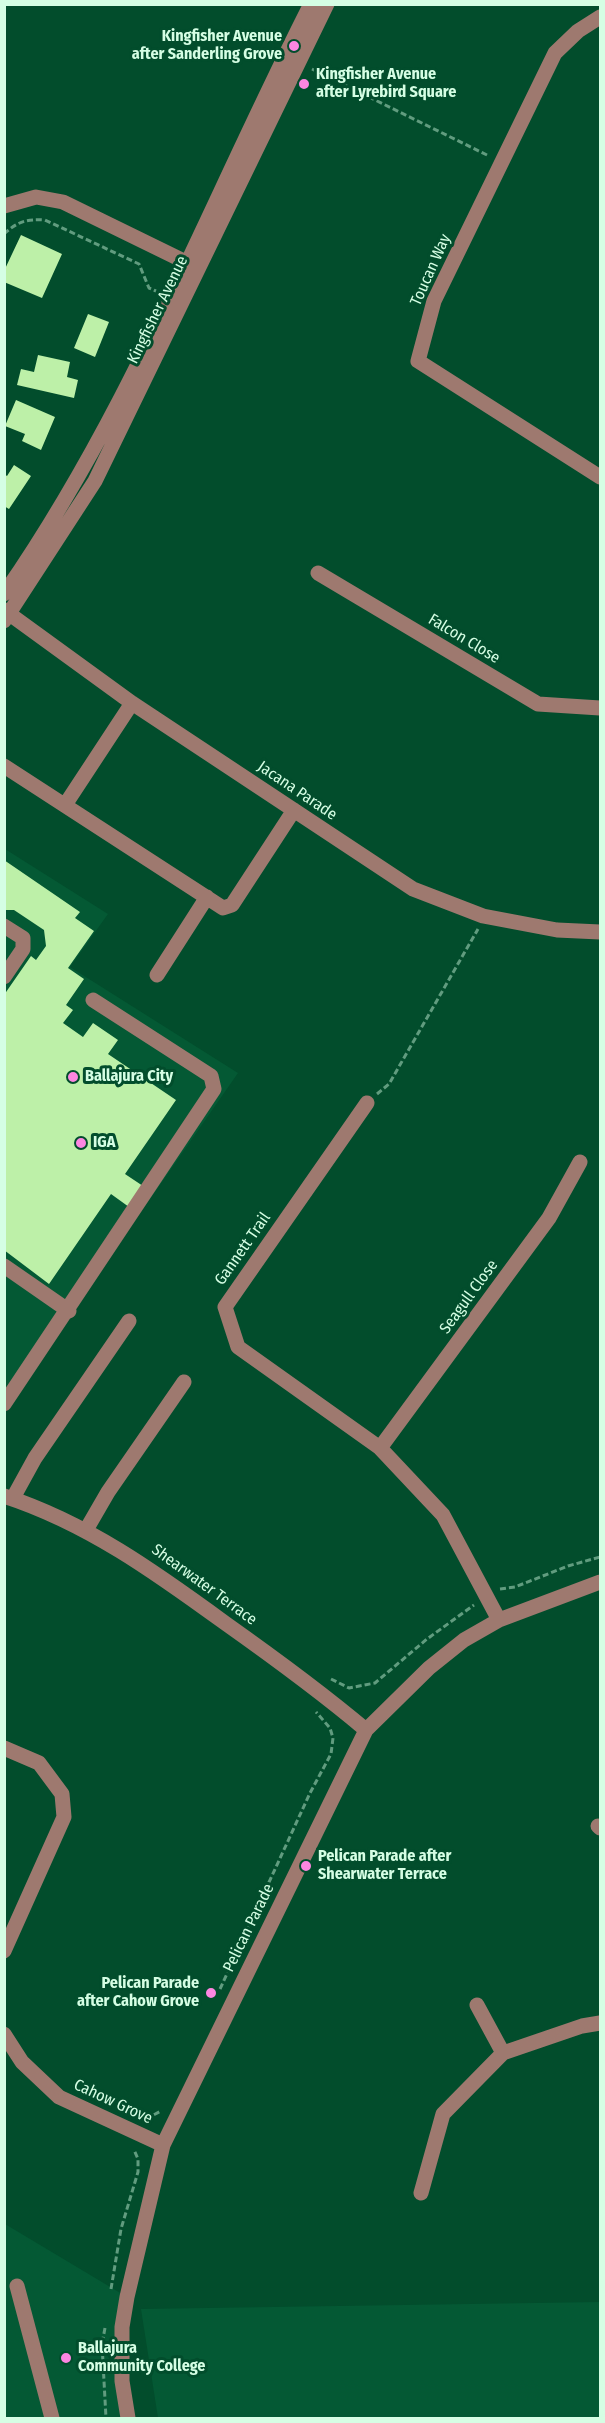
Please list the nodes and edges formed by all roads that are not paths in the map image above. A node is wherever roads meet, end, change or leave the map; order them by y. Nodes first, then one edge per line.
1 (310, 4) edge
2 (327, 4) edge
3 (600, 17) edge
4 (4, 206) edge
5 (193, 266) junction
6 (600, 477) edge
7 (318, 573) dead end
8 (4, 594) edge
9 (6, 615) edge
10 (132, 703) junction
11 (600, 708) edge
12 (4, 766) edge
13 (65, 805) junction
14 (294, 810) junction
15 (207, 897) junction
16 (4, 926) edge
17 (600, 932) edge
18 (157, 975) dead end
19 (4, 977) edge
20 (93, 1000) dead end
21 (367, 1103) road end
22 (580, 1162) dead end
23 (4, 1266) edge
24 (69, 1311) junction
25 (129, 1321) dead end
26 (184, 1382) dead end
27 (4, 1404) edge
28 (380, 1448) junction
29 (9, 1497) edge
30 (86, 1530) junction
31 (600, 1582) edge
32 (499, 1620) junction
33 (366, 1730) junction
34 (4, 1748) edge
35 (4, 1951) edge
36 (477, 2005) dead end
37 (600, 2024) edge
38 (4, 2034) edge
39 (503, 2053) junction
40 (163, 2145) junction
41 (421, 2193) dead end
42 (17, 2286) dead end
43 (52, 2418) edge
44 (128, 2418) edge

1 - 5 street, Kingfisher Avenue
2 - 5 street, Kingfisher Avenue
3 - 6 street, Toucan Way
4 - 5 street
5 - 8 street, Kingfisher Avenue
5 - 9 street, Kingfisher Avenue
7 - 11 street, Falcon Close
9 - 10 street, Jacana Parade
10 - 13 street
10 - 14 street, Jacana Parade
12 - 13 street
13 - 15 street
14 - 15 street
14 - 17 street, Jacana Parade
15 - 18 street
16 - 19 street
20 - 24 street
21 - 28 street, Gannett Trail
22 - 28 street, Seagull Close
23 - 24 street
24 - 27 street
25 - 29 street
26 - 30 street
28 - 32 street, Gannett Trail
29 - 30 street, Shearwater Terrace
30 - 33 street, Shearwater Terrace
31 - 32 street, Pelican Parade
32 - 33 street, Pelican Parade
33 - 40 street, Pelican Parade
34 - 35 street
36 - 39 street
37 - 39 street
38 - 40 street, Cahow Grove
39 - 41 street
40 - 44 street, Pelican Parade
42 - 43 street

